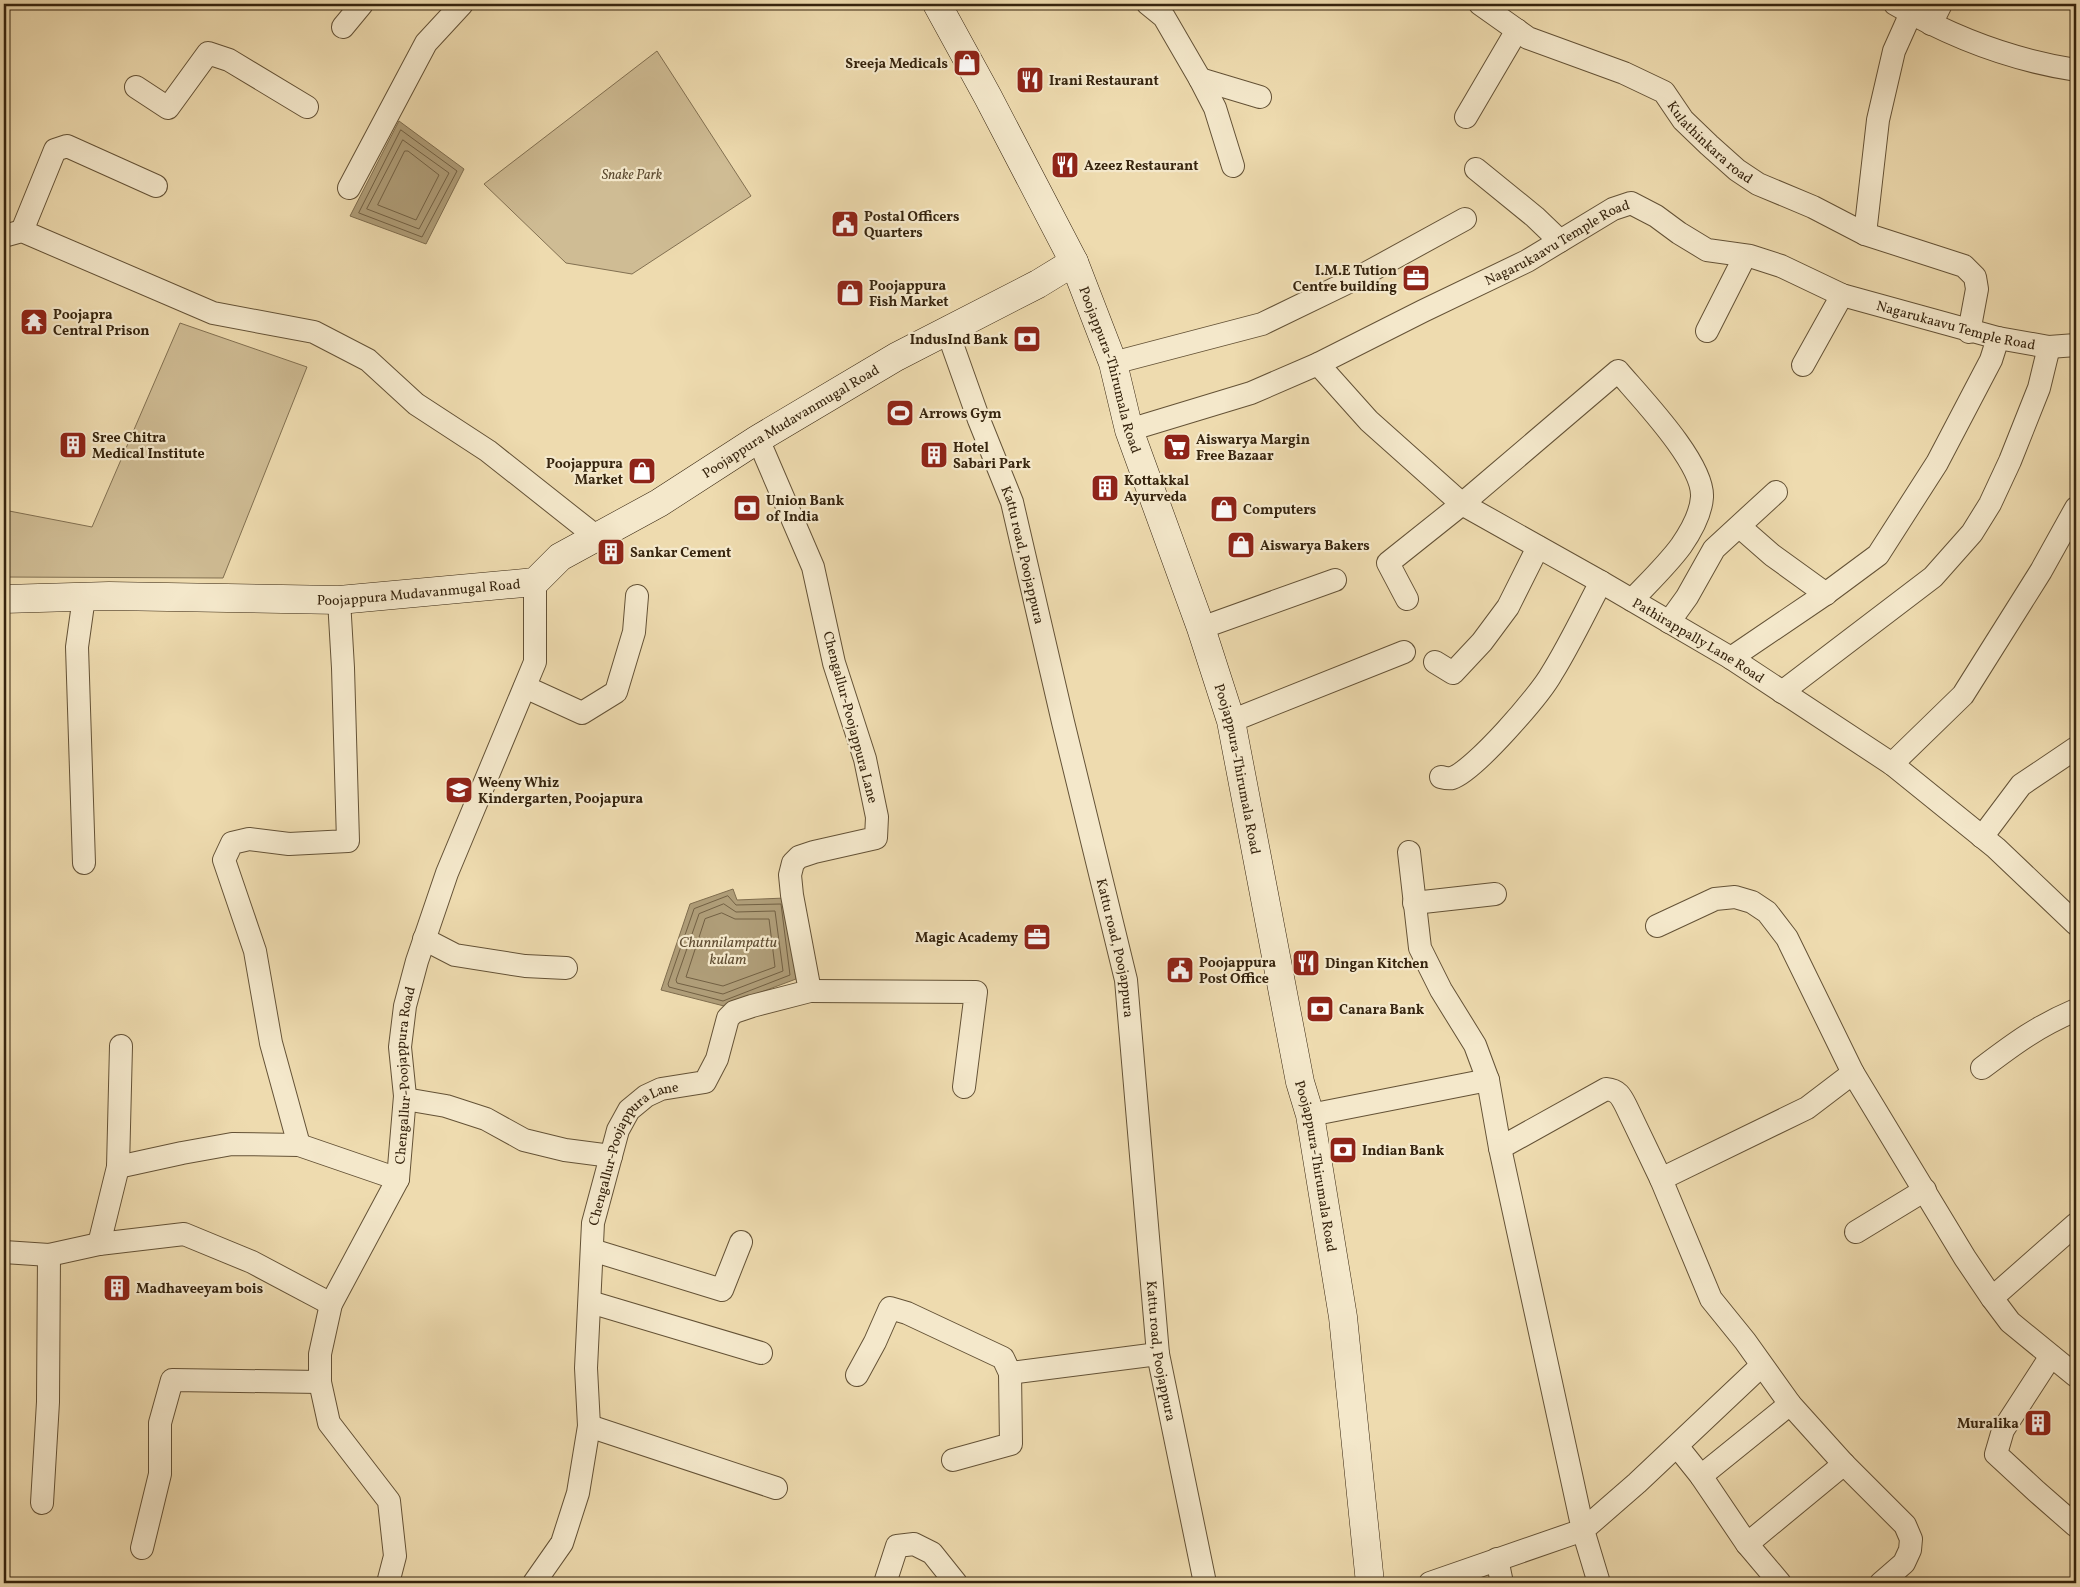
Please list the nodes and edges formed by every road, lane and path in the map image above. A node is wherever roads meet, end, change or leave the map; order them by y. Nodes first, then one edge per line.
1 (362, 4) edge
2 (462, 4) edge
3 (936, 4) edge
4 (1148, 4) edge
5 (1480, 4) edge
6 (1941, 4) edge
7 (1903, 8) edge
8 (1931, 24) junction
9 (343, 27) dead end
10 (1517, 30) junction
11 (2076, 70) edge
12 (1200, 79) junction
13 (136, 87) dead end
14 (1260, 97) dead end
15 (307, 107) dead end
16 (1466, 117) dead end
17 (1233, 166) dead end
18 (1476, 169) dead end
19 (156, 186) dead end
20 (349, 188) dead end
21 (1465, 219) dead end
22 (13, 233) edge
23 (1865, 234) junction
24 (1560, 240) junction
25 (1745, 256) junction
26 (1074, 262) junction
27 (1842, 294) junction
28 (948, 330) junction
29 (1707, 331) dead end
30 (1970, 332) junction
31 (1998, 338) junction
32 (2076, 346) edge
33 (2049, 347) junction
34 (1113, 363) junction
35 (1318, 364) junction
36 (1803, 365) dead end
37 (1129, 430) junction
38 (758, 439) junction
39 (1776, 492) dead end
40 (1462, 504) junction
41 (2076, 508) edge
42 (1740, 527) junction
43 (598, 538) junction
44 (1538, 547) junction
45 (1335, 580) dead end
46 (535, 582) junction
47 (1601, 582) junction
48 (1826, 594) junction
49 (637, 596) dead end
50 (84, 597) junction
51 (4, 599) edge
52 (1407, 599) dead end
53 (339, 600) junction
54 (1632, 600) junction
55 (1669, 622) junction
56 (1201, 628) junction
57 (1404, 652) dead end
58 (1731, 658) junction
59 (1435, 662) dead end
60 (525, 687) junction
61 (1782, 692) junction
62 (1231, 721) junction
63 (2076, 748) edge
64 (1892, 764) junction
65 (1441, 777) dead end
66 (1982, 837) junction
67 (1409, 852) dead end
68 (84, 862) dead end
69 (1495, 894) dead end
70 (1414, 903) junction
71 (2076, 924) edge
72 (1657, 926) dead end
73 (424, 939) junction
74 (566, 968) dead end
75 (810, 991) junction
76 (2076, 1010) edge
77 (121, 1046) dead end
78 (1982, 1068) dead end
79 (1853, 1073) junction
80 (1488, 1080) junction
81 (964, 1087) dead end
82 (405, 1099) junction
83 (1310, 1115) junction
84 (300, 1145) junction
85 (1500, 1148) junction
86 (611, 1156) junction
87 (118, 1167) junction
88 (1661, 1179) junction
89 (398, 1180) junction
90 (1925, 1190) junction
91 (2076, 1224) edge
92 (1856, 1232) dead end
93 (741, 1242) dead end
94 (99, 1244) junction
95 (592, 1250) junction
96 (4, 1252) edge
97 (50, 1255) junction
98 (1992, 1298) junction
99 (590, 1302) junction
100 (331, 1304) junction
101 (761, 1352) dead end
102 (1158, 1354) junction
103 (2051, 1356) junction
104 (1761, 1366) junction
105 (1010, 1373) junction
106 (857, 1375) dead end
107 (2076, 1376) edge
108 (320, 1382) junction
109 (1790, 1404) junction
110 (589, 1426) junction
111 (1677, 1446) junction
112 (953, 1460) dead end
113 (1844, 1464) junction
114 (1701, 1476) junction
115 (776, 1488) dead end
116 (42, 1504) dead end
117 (2076, 1526) edge
118 (1583, 1530) junction
119 (1747, 1544) junction
120 (142, 1548) dead end
121 (1497, 1559) junction
122 (388, 1583) edge
123 (534, 1583) edge
124 (885, 1583) edge
125 (956, 1583) edge
126 (1205, 1583) edge
127 (1370, 1583) edge
128 (1430, 1583) edge
129 (1502, 1583) edge
130 (1599, 1583) edge
131 (1780, 1583) edge
132 (1881, 1583) edge

1 - 9 street
2 - 20 street
3 - 26 main road, Poojappura-Thirumala Road
4 - 12 street
5 - 10 street, Kulathinkara road
6 - 8 street
7 - 8 street
7 - 23 street
8 - 11 street
10 - 16 street
10 - 23 street, Kulathinkara road
12 - 14 street
12 - 17 street
13 - 15 street
18 - 24 street
19 - 22 street
21 - 34 street
22 - 43 street
23 - 30 street, Kulathinkara road
24 - 25 street, Nagarukaavu Temple Road
24 - 35 street, Nagarukaavu Temple Road
25 - 27 street, Nagarukaavu Temple Road
25 - 29 street
26 - 28 main road, Poojappura Mudavanmugal Road
26 - 34 main road, Poojappura-Thirumala Road
27 - 30 street, Nagarukaavu Temple Road
27 - 36 street
28 - 38 main road, Poojappura Mudavanmugal Road
28 - 102 street, Kattu road, Poojappura
30 - 31 street, Nagarukaavu Temple Road
31 - 33 street, Nagarukaavu Temple Road
31 - 48 street
32 - 33 street, Nagarukaavu Temple Road
33 - 61 street
34 - 37 main road, Poojappura-Thirumala Road
35 - 37 street, Nagarukaavu Temple Road
35 - 40 street, Pathirappally Lane Road
37 - 56 main road, Poojappura-Thirumala Road
38 - 43 main road, Poojappura Mudavanmugal Road
38 - 75 street, Chengallur-Poojappura Lane
39 - 42 street
40 - 44 street, Pathirappally Lane Road
40 - 52 street
40 - 54 street
41 - 64 street
42 - 48 street
42 - 55 street
43 - 46 main road, Poojappura Mudavanmugal Road
44 - 47 street, Pathirappally Lane Road
44 - 59 street
45 - 56 street
46 - 53 main road, Poojappura Mudavanmugal Road
46 - 60 street, Chengallur-Poojappura Road
47 - 54 street, Pathirappally Lane Road
47 - 65 street
48 - 58 street
49 - 60 street
50 - 51 main road, Poojappura Mudavanmugal Road
50 - 53 main road, Poojappura Mudavanmugal Road
50 - 68 street
53 - 84 street
54 - 55 street, Pathirappally Lane Road
55 - 58 street, Pathirappally Lane Road
56 - 62 main road, Poojappura-Thirumala Road
57 - 62 street
58 - 61 street, Pathirappally Lane Road
60 - 73 street, Chengallur-Poojappura Road
61 - 64 street, Pathirappally Lane Road
62 - 83 main road, Poojappura-Thirumala Road
63 - 66 street
64 - 66 street, Pathirappally Lane Road
66 - 71 street, Pathirappally Lane Road
67 - 70 street
69 - 70 street
70 - 80 street
72 - 79 street
73 - 74 street
73 - 82 street, Chengallur-Poojappura Road
75 - 81 street
75 - 86 street, Chengallur-Poojappura Lane
76 - 78 street
77 - 87 street
79 - 88 street
79 - 90 street
80 - 83 street
80 - 85 street
82 - 86 street
82 - 89 street, Chengallur-Poojappura Road
83 - 127 main road, Poojappura-Thirumala Road
84 - 87 street
84 - 89 street
85 - 88 street
85 - 118 street
86 - 95 street, Chengallur-Poojappura Lane
87 - 94 street
88 - 104 street
89 - 100 street, Chengallur-Poojappura Road
90 - 92 street
90 - 98 street
91 - 98 street
93 - 95 street
94 - 97 street
94 - 100 street
95 - 99 street, Chengallur-Poojappura Lane
96 - 97 street
97 - 116 street
98 - 103 street
99 - 101 street
99 - 110 street, Chengallur-Poojappura Lane
100 - 108 street, Chengallur-Poojappura Road
102 - 105 street
102 - 126 street, Kattu road, Poojappura
103 - 107 street
103 - 117 street
104 - 109 street
104 - 111 street
105 - 106 street
105 - 112 street
108 - 120 street
108 - 122 street, Chengallur-Poojappura Road
109 - 113 street
109 - 114 street
110 - 115 street
110 - 123 street, Chengallur-Poojappura Lane
111 - 114 street
111 - 118 street
113 - 119 street
113 - 132 street
114 - 119 street
118 - 121 street
118 - 130 street
119 - 131 street
121 - 128 street
121 - 129 street
124 - 125 street

